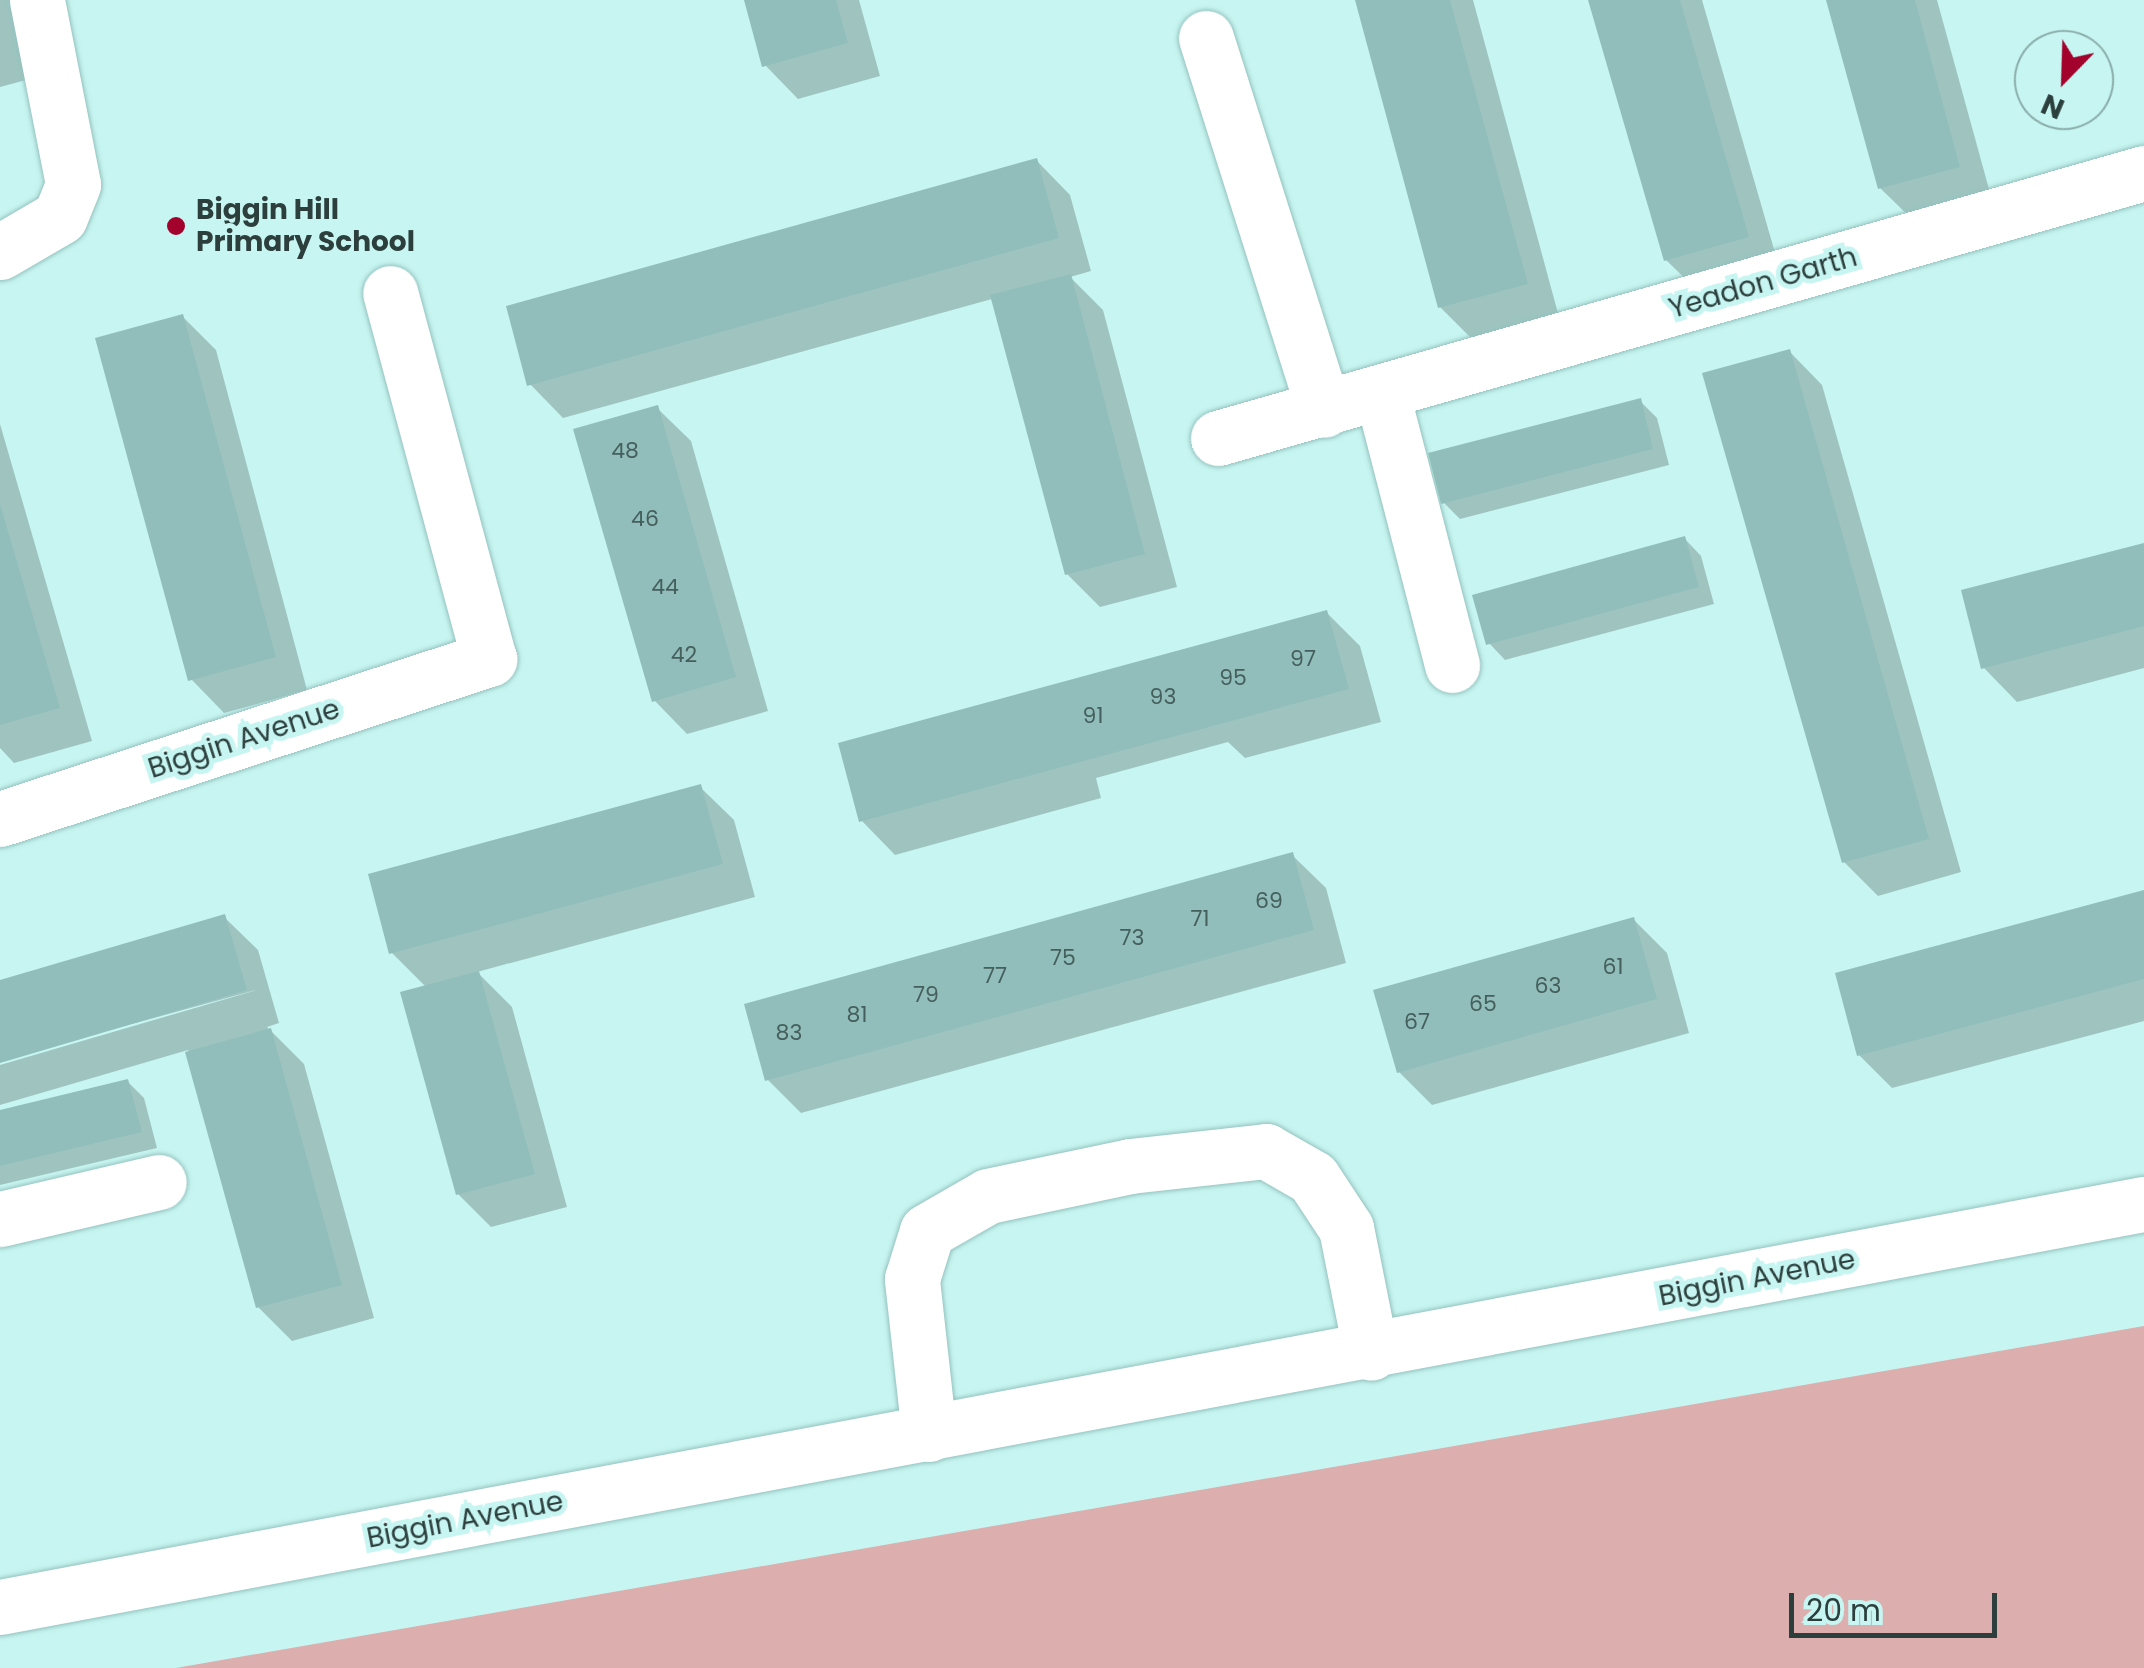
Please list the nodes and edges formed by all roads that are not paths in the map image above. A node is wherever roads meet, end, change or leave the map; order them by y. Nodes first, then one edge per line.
1 (37, 0) edge
2 (1206, 38) dead end
3 (2144, 172) edge
4 (0, 252) edge
5 (390, 294) dead end
6 (1382, 394) junction
7 (1324, 410) junction
8 (1218, 438) dead end
9 (1452, 665) dead end
10 (0, 819) edge
11 (159, 1182) dead end
12 (2144, 1204) edge
13 (0, 1220) edge
14 (1371, 1353) junction
15 (930, 1434) junction
16 (0, 1608) edge

1 - 4 street
2 - 7 street
3 - 6 street, Yeadon Garth
5 - 10 street, Biggin Avenue
6 - 7 street, Yeadon Garth
6 - 9 street
7 - 8 street, Yeadon Garth
11 - 13 street
12 - 14 street, Biggin Avenue
14 - 15 street, Biggin Avenue
14 - 15 street
15 - 16 street, Biggin Avenue

